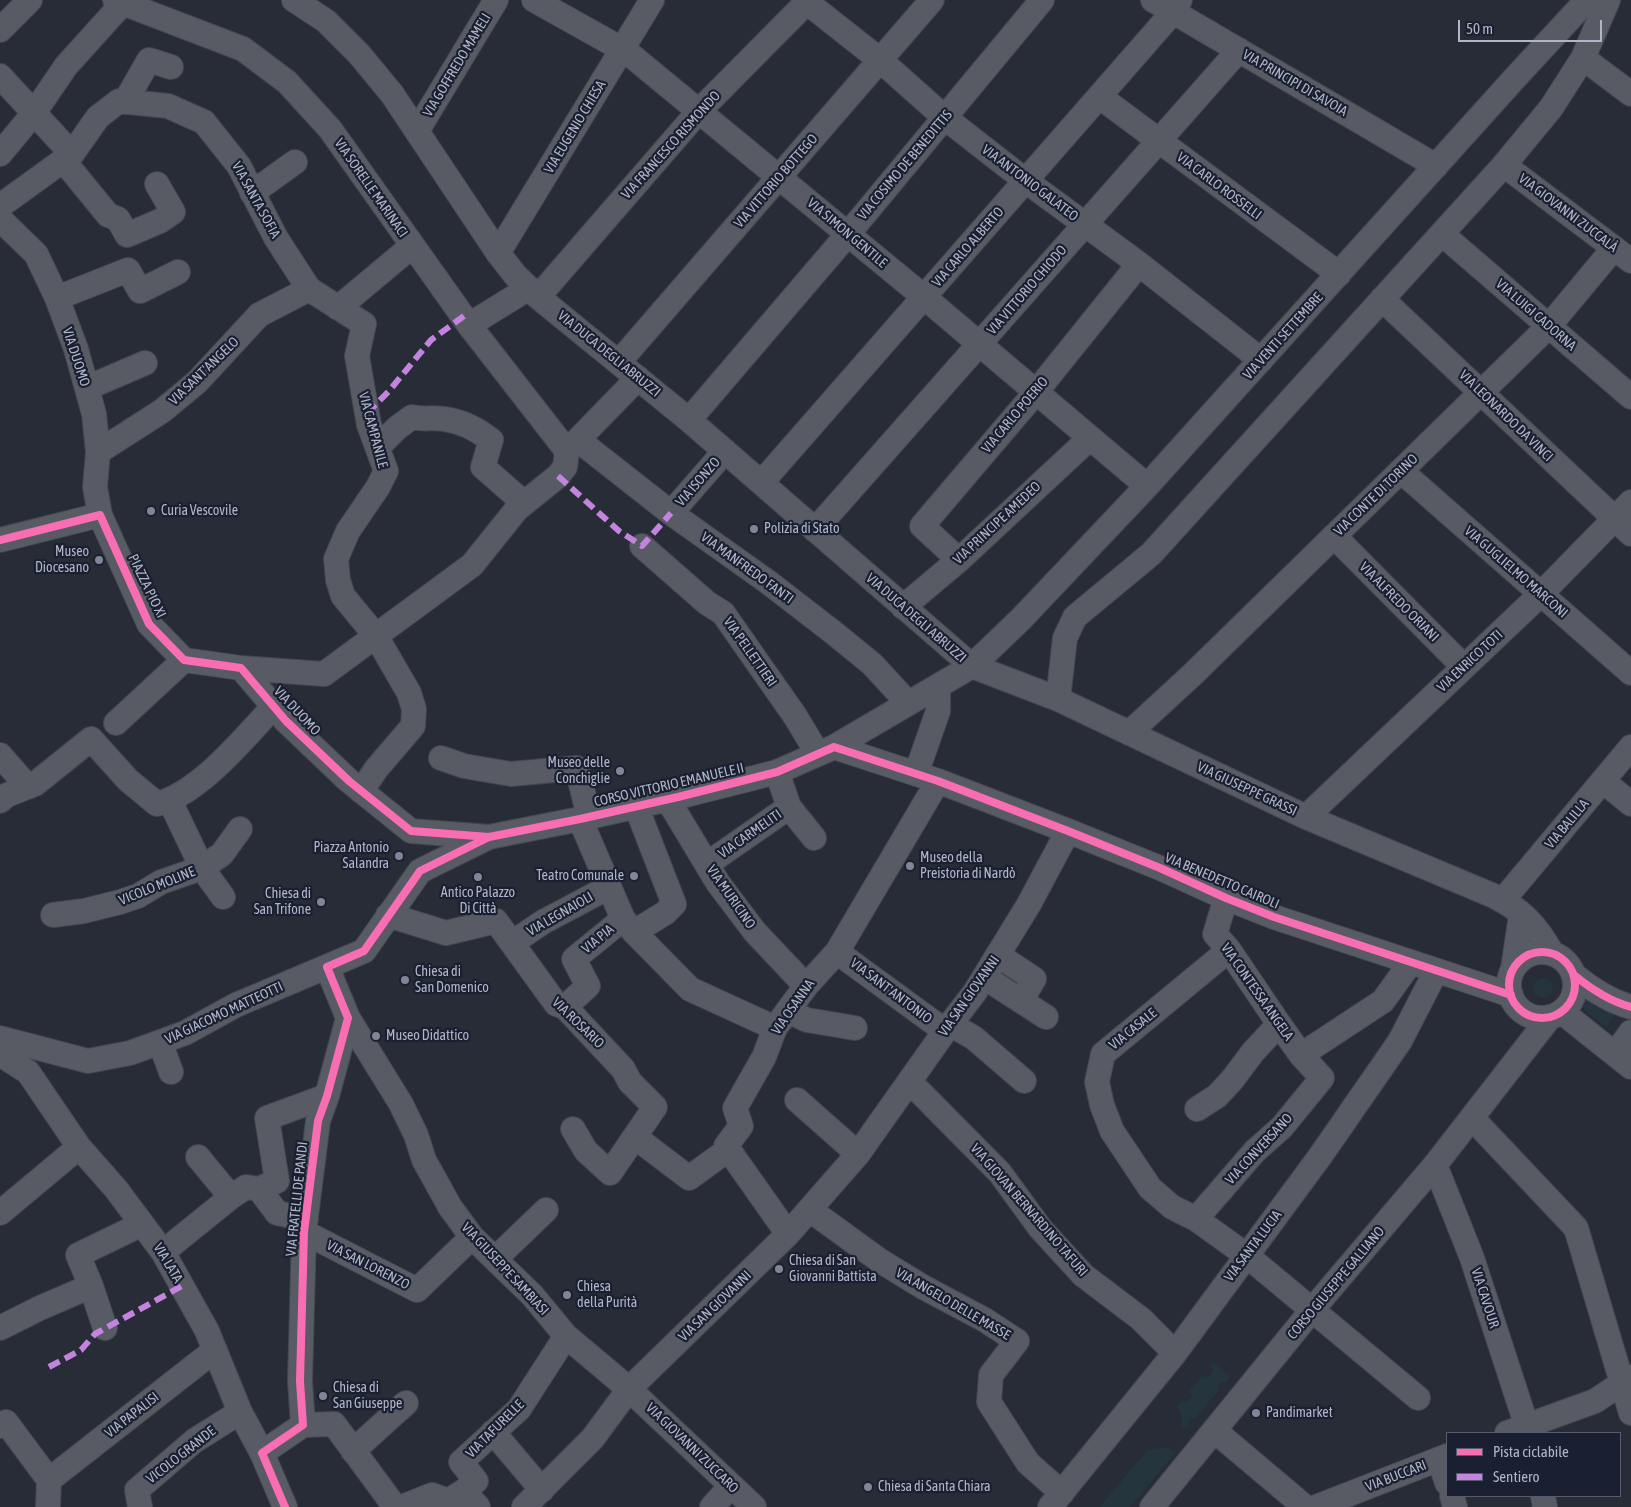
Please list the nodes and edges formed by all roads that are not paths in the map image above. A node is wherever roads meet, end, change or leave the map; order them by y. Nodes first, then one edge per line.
1 (30, 0) edge
2 (294, 0) edge
3 (496, 0) edge
4 (534, 0) edge
5 (652, 0) edge
6 (932, 0) edge
7 (1042, 0) edge
8 (1587, 0) edge
9 (1608, 0) edge
10 (807, 1) edge
11 (119, 2) edge
12 (1169, 4) edge
13 (0, 30) edge
14 (622, 50) junction
15 (1239, 50) junction
16 (1583, 58) junction
17 (880, 60) junction
18 (171, 67) dead end
19 (0, 76) edge
20 (1631, 94) edge
21 (1100, 97) junction
22 (125, 102) junction
23 (699, 111) junction
24 (34, 113) junction
25 (944, 117) junction
26 (417, 131) junction
27 (1159, 140) junction
28 (0, 154) edge
29 (68, 157) junction
30 (295, 162) dead end
31 (1436, 166) junction
32 (1504, 166) junction
33 (779, 177) junction
34 (1026, 181) junction
35 (156, 184) dead end
36 (252, 193) junction
37 (0, 206) edge
38 (0, 219) edge
39 (1085, 224) junction
40 (848, 234) junction
41 (1442, 234) junction
42 (412, 246) junction
43 (498, 253) junction
44 (1623, 254) edge
45 (1139, 264) junction
46 (178, 272) dead end
47 (1339, 274) junction
48 (309, 289) junction
49 (533, 292) junction
50 (924, 297) junction
51 (56, 298) junction
52 (1382, 299) junction
53 (338, 308) junction
54 (469, 325) junction
55 (1549, 326) junction
56 (979, 344) junction
57 (1261, 360) junction
58 (620, 362) junction
59 (145, 363) dead end
60 (638, 378) junction
61 (91, 387) junction
62 (1036, 392) junction
63 (1481, 392) junction
64 (1631, 397) edge
65 (689, 420) junction
66 (1090, 438) junction
67 (573, 446) junction
68 (378, 447) junction
69 (725, 451) junction
70 (98, 452) junction
71 (1401, 471) junction
72 (762, 482) junction
73 (1147, 486) junction
74 (1631, 502) edge
75 (524, 503) junction
76 (671, 513) junction
77 (100, 514) junction
78 (1622, 526) edge
79 (815, 530) junction
80 (1334, 536) junction
81 (0, 540) edge
82 (642, 546) dead end
83 (959, 560) junction
84 (1541, 594) junction
85 (903, 607) junction
86 (376, 636) junction
87 (184, 660) junction
88 (972, 666) junction
89 (1464, 667) junction
90 (241, 668) junction
91 (1631, 673) edge
92 (938, 686) junction
93 (1058, 699) junction
94 (908, 703) junction
95 (274, 706) junction
96 (116, 723) dead end
97 (1129, 733) junction
98 (1631, 747) edge
99 (826, 751) junction
100 (0, 755) edge
101 (441, 758) dead end
102 (777, 772) junction
103 (916, 774) junction
104 (1603, 781) junction
105 (938, 782) junction
106 (32, 785) junction
107 (363, 788) junction
108 (668, 800) junction
109 (0, 801) edge
110 (170, 801) junction
111 (1631, 804) edge
112 (636, 806) junction
113 (789, 807) junction
114 (1306, 817) junction
115 (585, 818) junction
116 (240, 829) dead end
117 (1068, 831) junction
118 (498, 835) junction
119 (814, 838) dead end
120 (707, 864) junction
121 (202, 868) junction
122 (609, 887) junction
123 (223, 897) dead end
124 (1226, 898) junction
125 (1512, 908) junction
126 (392, 909) junction
127 (53, 915) dead end
128 (628, 925) junction
129 (512, 943) junction
130 (1229, 950) junction
131 (838, 952) junction
132 (1552, 954) junction
133 (998, 955) junction
134 (1411, 962) junction
135 (328, 966) junction
136 (1513, 969) junction
137 (1436, 971) junction
138 (1574, 975) junction
139 (984, 977) junction
140 (806, 986) junction
141 (1510, 998) junction
142 (1021, 1001) junction
143 (565, 1006) junction
144 (1631, 1007) edge
145 (1556, 1014) junction
146 (1046, 1017) dead end
147 (348, 1018) junction
148 (782, 1020) junction
149 (1279, 1024) junction
150 (855, 1028) dead end
151 (947, 1028) junction
152 (1631, 1032) edge
153 (0, 1038) edge
154 (160, 1042) junction
155 (0, 1054) edge
156 (1301, 1055) junction
157 (1519, 1058) junction
158 (1623, 1061) edge
159 (170, 1072) dead end
160 (1322, 1078) joint
161 (1024, 1081) dead end
162 (910, 1082) junction
163 (327, 1096) junction
164 (797, 1100) dead end
165 (1197, 1110) dead end
166 (1472, 1118) junction
167 (573, 1129) dead end
168 (635, 1137) junction
169 (79, 1146) junction
170 (729, 1149) junction
171 (858, 1154) junction
172 (198, 1157) dead end
173 (1435, 1165) junction
174 (259, 1189) junction
175 (231, 1197) junction
176 (546, 1210) dead end
177 (810, 1210) junction
178 (0, 1213) edge
179 (1196, 1219) junction
180 (142, 1224) junction
181 (305, 1226) junction
182 (788, 1234) junction
183 (472, 1237) junction
184 (163, 1252) junction
185 (1246, 1255) junction
186 (495, 1259) junction
187 (91, 1286) junction
188 (1312, 1310) junction
189 (0, 1328) edge
190 (105, 1328) dead end
191 (566, 1336) junction
192 (215, 1350) junction
193 (1175, 1353) junction
194 (1626, 1380) edge
195 (629, 1388) junction
196 (1418, 1398) dead end
197 (406, 1403) dead end
198 (240, 1412) junction
199 (1631, 1414) edge
200 (303, 1425) junction
201 (0, 1426) edge
202 (1215, 1431) junction
203 (1521, 1431) edge
204 (493, 1432) junction
205 (354, 1451) junction
206 (262, 1453) junction
207 (1443, 1457) edge
208 (1446, 1476) edge
209 (49, 1480) junction
210 (731, 1486) junction
211 (542, 1490) junction
212 (471, 1499) edge
213 (1056, 1500) edge
214 (1156, 1505) edge
215 (48, 1507) edge
216 (140, 1507) edge
217 (285, 1507) edge
218 (395, 1507) edge
219 (402, 1507) edge
220 (524, 1507) edge
221 (712, 1507) edge
222 (754, 1507) edge
223 (1305, 1507) edge
224 (1316, 1507) edge

1 - 13 street
2 - 26 street, VIA DUCA DEGLI ABRUZZI
3 - 26 street, VIA GOFFREDO MAMELI
4 - 14 street, VIA SIMON GENTILE
5 - 14 street, VIA EUGENIO CHIESA
6 - 17 street, VIA VITTORIO BOTTEGO
7 - 25 street, VIA COSIMO DE BENEDITTIS
8 - 31 street, VIA VENTI SETTEMBRE
9 - 16 street
10 - 17 street, VIA ANTONIO GALATEO
10 - 23 street, VIA FRANCESCO RISMONDO
11 - 24 street
11 - 42 street, VIA SORELLE MARINACI
12 - 15 street, VIA PRINCIPI DI SAVOIA
12 - 21 street, VIA CARLO ALBERTO
14 - 23 street, VIA SIMON GENTILE
14 - 43 street, VIA EUGENIO CHIESA
15 - 27 street, VIA VITTORIO CHIODO
15 - 31 street, VIA PRINCIPI DI SAVOIA
16 - 20 street
16 - 32 street
17 - 25 street, VIA ANTONIO GALATEO
17 - 33 street, VIA VITTORIO BOTTEGO
18 - 22 street
19 - 24 street
21 - 27 street, VIA CARLO ROSSELLI
21 - 34 street, VIA CARLO ALBERTO
22 - 29 street
22 - 36 street, VIA SANTA SOFIA
23 - 33 street, VIA SIMON GENTILE
23 - 49 street, VIA FRANCESCO RISMONDO
24 - 28 street
24 - 29 street
25 - 34 street, VIA ANTONIO GALATEO
25 - 40 street, VIA COSIMO DE BENEDITTIS
26 - 43 street, VIA DUCA DEGLI ABRUZZI
27 - 39 street, VIA VITTORIO CHIODO
27 - 47 street, VIA CARLO ROSSELLI
29 - 35 street
29 - 37 street
30 - 36 street
31 - 47 street, VIA VENTI SETTEMBRE
32 - 41 street
32 - 44 street, VIA GIOVANNI ZUCCALÀ
33 - 40 street, VIA SIMON GENTILE
33 - 58 street, VIA VITTORIO BOTTEGO
34 - 39 street, VIA ANTONIO GALATEO
34 - 50 street, VIA CARLO ALBERTO
36 - 48 street, VIA SANTA SOFIA
38 - 51 street, VIA DUOMO
39 - 45 street, VIA ANTONIO GALATEO
39 - 56 street, VIA VITTORIO CHIODO
40 - 50 street, VIA SIMON GENTILE
40 - 65 street, VIA COSIMO DE BENEDITTIS
41 - 52 street
41 - 55 street, VIA LUIGI CADORNA
42 - 53 street
42 - 54 street, VIA SORELLE MARINACI
43 - 49 street, VIA DUCA DEGLI ABRUZZI
44 - 55 street, VIA CONTE DI TORINO
45 - 57 street, VIA ANTONIO GALATEO
45 - 62 street, VIA CARLO POERIO
46 - 51 street
47 - 57 street, VIA VENTI SETTEMBRE
48 - 53 street, VIA CAMPANILE
48 - 70 street, VIA SANT'ANGELO
49 - 54 street, VIA FRANCESCO RISMONDO
49 - 58 street, VIA DUCA DEGLI ABRUZZI
50 - 56 street, VIA SIMON GENTILE
50 - 72 street, VIA CARLO ALBERTO
51 - 61 street, VIA DUOMO
52 - 63 street, VIA LEONARDO DA VINCI
52 - 93 street
53 - 68 street, VIA CAMPANILE
54 - 67 street, VIA SORELLE MARINACI
55 - 63 street, VIA CONTE DI TORINO
55 - 64 street, VIA LUIGI CADORNA
56 - 62 street, VIA SIMON GENTILE
56 - 79 street, VIA VITTORIO CHIODO
57 - 73 street, VIA VENTI SETTEMBRE
58 - 60 street, VIA DUCA DEGLI ABRUZZI
59 - 61 street
60 - 65 street, VIA DUCA DEGLI ABRUZZI
60 - 67 street
61 - 70 street, VIA DUOMO
62 - 66 street, VIA SIMON GENTILE
62 - 83 street, VIA CARLO POERIO
63 - 71 street, VIA CONTE DI TORINO
63 - 78 street, VIA LEONARDO DA VINCI
65 - 69 street, VIA DUCA DEGLI ABRUZZI
66 - 73 street, VIA SIMON GENTILE
66 - 83 street, VIA PRINCIPE AMEDEO
67 - 75 street
67 - 76 street, VIA MANFREDO FANTI
68 - 75 street
68 - 86 street, VIA CAMPANILE
69 - 72 street, VIA DUCA DEGLI ABRUZZI
69 - 76 street, VIA ISONZO
70 - 77 street, VIA DUOMO
71 - 80 street, VIA CONTE DI TORINO
71 - 84 street, VIA GUGLIELMO MARCONI
72 - 79 street, VIA DUCA DEGLI ABRUZZI
73 - 88 street, VIA VENTI SETTEMBRE
74 - 78 street, VIA ENRICO TOTI
75 - 86 street
76 - 94 street, VIA MANFREDO FANTI
77 - 81 street
77 - 87 street, PIAZZA PIO XI
78 - 84 street, VIA ENRICO TOTI
79 - 85 street, VIA DUCA DEGLI ABRUZZI
80 - 89 street, VIA ALFREDO ORIANI
80 - 97 street, VIA CONTE DI TORINO
82 - 99 street, VIA PELLETTIERI
83 - 85 street, VIA PRINCIPE AMEDEO
84 - 89 street, VIA ENRICO TOTI
84 - 91 street, VIA GUGLIELMO MARCONI
85 - 88 street, VIA DUCA DEGLI ABRUZZI
86 - 90 street
86 - 107 street, VIA CAMPANILE
87 - 90 street
87 - 96 street
88 - 92 street, VIA VENTI SETTEMBRE
88 - 93 street, VIA GIUSEPPE GRASSI
89 - 114 street, VIA ENRICO TOTI
90 - 95 street, VIA DUOMO
92 - 94 street, VIA VENTI SETTEMBRE
92 - 103 street
93 - 97 street, VIA GIUSEPPE GRASSI
94 - 99 street, CORSO VITTORIO EMANUELE II
95 - 107 street, VIA DUOMO
95 - 110 street
97 - 114 street, VIA GIUSEPPE GRASSI
98 - 104 street, VIA BALILLA
99 - 102 street, CORSO VITTORIO EMANUELE II
99 - 103 street, VIA BENEDETTO CAIROLI
100 - 106 street
101 - 115 street
102 - 108 street, CORSO VITTORIO EMANUELE II
102 - 113 street, VIA CARMELITI
103 - 105 street, VIA BENEDETTO CAIROLI
104 - 111 street
104 - 125 street, VIA BALILLA
105 - 117 street, VIA BENEDETTO CAIROLI
105 - 131 street, VIA OSANNA
106 - 109 street
106 - 110 street
107 - 118 street
108 - 112 street, CORSO VITTORIO EMANUELE II
108 - 120 street, VIA MURICINO
110 - 121 street, VICOLO MOLINE
112 - 115 street, CORSO VITTORIO EMANUELE II
112 - 128 street
113 - 119 street
113 - 120 street, VIA CARMELITI
114 - 125 street, VIA GIUSEPPE GRASSI
115 - 118 street, CORSO VITTORIO EMANUELE II
115 - 122 street
116 - 121 street, VICOLO MOLINE
117 - 124 street, VIA BENEDETTO CAIROLI
117 - 133 street, VIA SAN GIOVANNI
118 - 126 street
120 - 140 street, VIA MURICINO
121 - 123 street, VICOLO MOLINE
121 - 127 street, VICOLO MOLINE
122 - 128 street
122 - 129 street, VIA LEGNAIOLI
124 - 130 street, VIA CONTESSA ANGELA
124 - 134 street, VIA BENEDETTO CAIROLI
125 - 132 street, VIA GIUSEPPE GRASSI
125 - 136 street
126 - 129 street, VIA ROSARIO
126 - 135 street, VIA GIACOMO MATTEOTTI
128 - 143 street, VIA PIA
128 - 148 street
129 - 143 street, VIA ROSARIO
130 - 149 street, VIA CONTESSA ANGELA
130 - 179 street, VIA CASALE
131 - 140 street, VIA OSANNA
131 - 151 street, VIA SANT'ANTONIO
132 - 136 street
132 - 138 street
133 - 139 street, VIA SAN GIOVANNI
133 - 142 street
134 - 137 street, VIA BENEDETTO CAIROLI
134 - 156 street
135 - 147 street, VIA GIUSEPPE SAMBIASI
135 - 154 street, VIA GIACOMO MATTEOTTI
136 - 141 street
137 - 141 street, VIA BENEDETTO CAIROLI
137 - 185 street, VIA SANTA LUCIA
138 - 144 street
138 - 145 street
139 - 142 street
139 - 151 street, VIA SAN GIOVANNI
140 - 148 street, VIA OSANNA
141 - 145 street
141 - 157 street
142 - 146 street
143 - 168 street, VIA ROSARIO
145 - 157 street, CORSO GIUSEPPE GALLIANO
145 - 158 street
147 - 163 street, VIA FRATELLI DE PANDI
147 - 183 street, VIA GIUSEPPE SAMBIASI
148 - 150 street
148 - 170 street, VIA OSANNA
149 - 156 street, VIA CONTESSA ANGELA
149 - 165 street
151 - 161 street, VIA SANT'ANTONIO
151 - 162 street, VIA SAN GIOVANNI
152 - 158 street
153 - 154 street, VIA GIACOMO MATTEOTTI
154 - 159 street
155 - 169 street, VIA LATA
156 - 160 street, VIA CONTESSA ANGELA
157 - 166 street, CORSO GIUSEPPE GALLIANO
160 - 179 street, VIA CONVERSANO
162 - 171 street, VIA SAN GIOVANNI
162 - 193 street, VIA GIOVAN BERNARDINO TAFURI
163 - 174 street
163 - 181 street, VIA FRATELLI DE PANDI
164 - 171 street
166 - 173 street, CORSO GIUSEPPE GALLIANO
166 - 194 street
167 - 168 street, VIA ROSARIO
168 - 170 street
169 - 178 street
169 - 180 street, VIA LATA
170 - 182 street
171 - 177 street, VIA SAN GIOVANNI
172 - 175 street
173 - 188 street, CORSO GIUSEPPE GALLIANO
173 - 203 street, VIA CAVOUR
174 - 175 street
174 - 181 street
175 - 184 street
176 - 186 street
177 - 182 street, VIA SAN GIOVANNI
177 - 213 street, VIA ANGELO DELLE MASSE
179 - 185 street, VIA CASALE
180 - 184 street, VIA LATA
180 - 187 street
181 - 183 street, VIA SAN LORENZO
181 - 200 street, VIA FRATELLI DE PANDI
182 - 195 street, VIA SAN GIOVANNI
183 - 186 street, VIA GIUSEPPE SAMBIASI
184 - 192 street, VIA LATA
185 - 188 street, VIA CASALE
185 - 193 street, VIA SANTA LUCIA
186 - 191 street, VIA GIUSEPPE SAMBIASI
187 - 189 street
187 - 190 street
188 - 196 street, VIA CASALE
188 - 202 street, CORSO GIUSEPPE GALLIANO
191 - 195 street, VIA GIUSEPPE SAMBIASI
191 - 204 street, VIA TAFURELLE
192 - 198 street, VIA LATA
192 - 209 street, VIA PAPALISI
193 - 213 street, VIA SANTA LUCIA
194 - 199 street
194 - 203 street
195 - 210 street, VIA GIOVANNI ZUCCARO
195 - 211 street, VIA SAN GIOVANNI
197 - 205 street
198 - 206 street, VIA LATA
198 - 216 street, VICOLO GRANDE
200 - 205 street
200 - 206 street
201 - 209 street
202 - 214 street, CORSO GIUSEPPE GALLIANO
202 - 223 street
204 - 211 street
204 - 212 street, VIA TAFURELLE
205 - 218 street
206 - 217 street, VIA LATA
207 - 208 street
207 - 224 street, VIA BUCCARI
209 - 215 street
210 - 221 street
210 - 222 street, VIA GIOVANNI ZUCCARO
211 - 220 street, VIA SAN GIOVANNI
212 - 219 street

